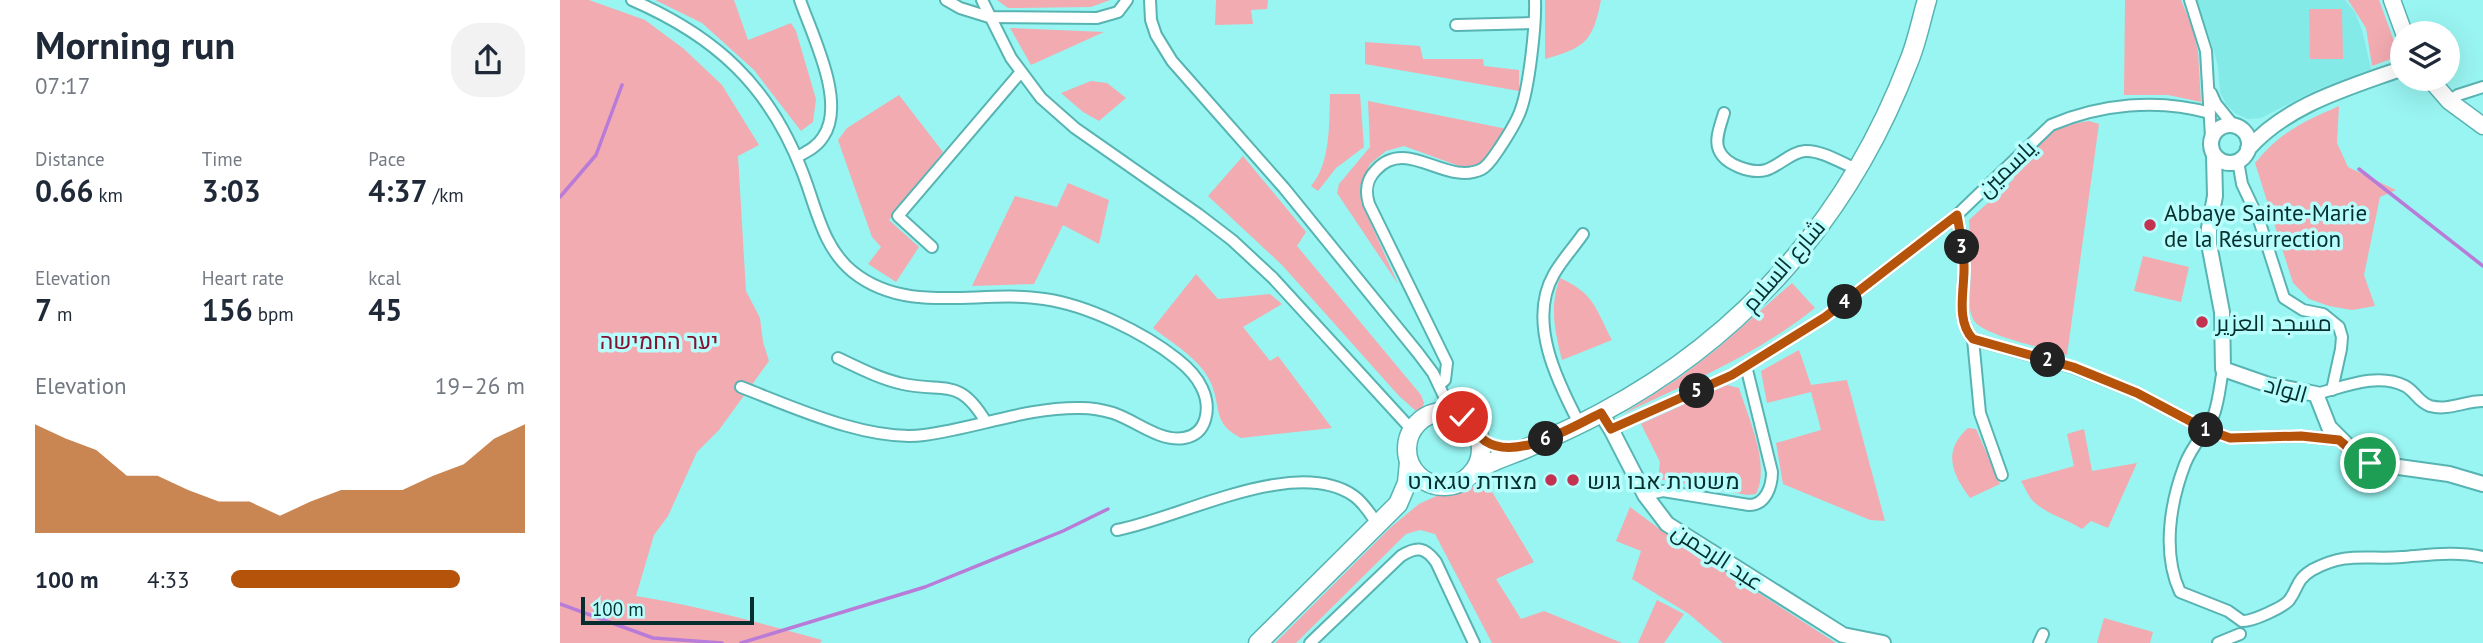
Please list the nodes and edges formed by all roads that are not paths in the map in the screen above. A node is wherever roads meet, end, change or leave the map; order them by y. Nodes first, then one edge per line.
1 (632, 0) edge
2 (800, 0) edge
3 (946, 0) edge
4 (982, 0) edge
5 (1127, 0) edge
6 (1150, 0) edge
7 (1535, 0) edge
8 (1927, 0) edge
9 (2189, 0) edge
10 (2392, 0) edge
11 (989, 17) junction
12 (2400, 21) edge
13 (1535, 23) junction
14 (1456, 25) dead end
15 (1020, 73) junction
16 (2390, 73) edge
17 (2208, 83) junction
18 (2483, 87) edge
19 (2440, 91) edge
20 (2449, 101) junction
21 (1724, 113) dead end
22 (2210, 113) junction
23 (2282, 120) junction
24 (2237, 126) junction
25 (2483, 127) edge
26 (2211, 137) junction
27 (2248, 149) junction
28 (2214, 156) junction
29 (797, 158) junction
30 (2235, 162) junction
31 (1856, 169) junction
32 (2215, 196) junction
33 (1957, 215) junction
34 (1583, 234) dead end
35 (932, 247) dead end
36 (1973, 339) junction
37 (838, 358) dead end
38 (1746, 366) junction
39 (2223, 369) junction
40 (1439, 385) junction
41 (741, 387) dead end
42 (2332, 390) junction
43 (2316, 394) junction
44 (2483, 401) edge
45 (1452, 413) junction
46 (1601, 413) junction
47 (986, 422) junction
48 (1579, 423) junction
49 (1611, 429) junction
50 (2205, 429) junction
51 (1412, 430) junction
52 (1477, 433) junction
53 (2339, 440) junction
54 (1539, 442) junction
55 (1409, 462) junction
56 (1472, 473) junction
57 (2003, 475) dead end
58 (2483, 484) edge
59 (1444, 486) junction
60 (1645, 495) junction
61 (1384, 519) junction
62 (1117, 530) dead end
63 (2483, 557) edge
64 (2242, 621) junction
65 (2240, 638) edge
66 (1258, 643) edge
67 (1310, 643) edge
68 (1474, 643) edge
69 (1883, 643) edge
70 (2218, 643) edge

1 - 29 street
2 - 29 street
3 - 11 street
4 - 11 street
5 - 11 street
6 - 40 street
7 - 13 street
8 - 31 main road, شارع السلام
9 - 17 street
10 - 12 main road
11 - 15 street
13 - 14 street
13 - 40 street
15 - 35 street
15 - 51 street
16 - 23 street
17 - 22 street
17 - 24 street
18 - 20 street
19 - 20 main road
20 - 25 main road
21 - 31 street
22 - 26 street
22 - 33 street, ياسمين
23 - 24 street
23 - 27 street
24 - 26 street
24 - 27 street
26 - 28 street
27 - 30 street
28 - 30 street
28 - 32 street
29 - 47 street
30 - 32 street
30 - 42 street
31 - 46 main road, شارع السلام
32 - 39 street
33 - 36 street
33 - 38 street, ياسمين
34 - 48 street
36 - 50 street
36 - 57 street
37 - 47 street
38 - 49 street, ياسمين
38 - 60 street
39 - 43 street, الواد
39 - 50 street
40 - 45 street
41 - 47 street
42 - 43 street
42 - 44 street
43 - 53 street, الواد
45 - 51 main road
45 - 52 main road
46 - 48 main road, شارع السلام
46 - 49 street, عبد الرحمن
48 - 54 main road, شارع السلام
49 - 60 street, عبد الرحمن
50 - 53 street
50 - 64 street
51 - 55 main road
52 - 54 main road, شارع السلام
52 - 56 main road
53 - 58 street, الواد
54 - 56 main road, شارع السلام
55 - 59 main road
55 - 61 main road
56 - 59 main road
59 - 61 main road
60 - 69 street, عبد الرحمن
61 - 62 street
61 - 66 main road
63 - 64 street
64 - 65 street
65 - 70 street
67 - 68 street

